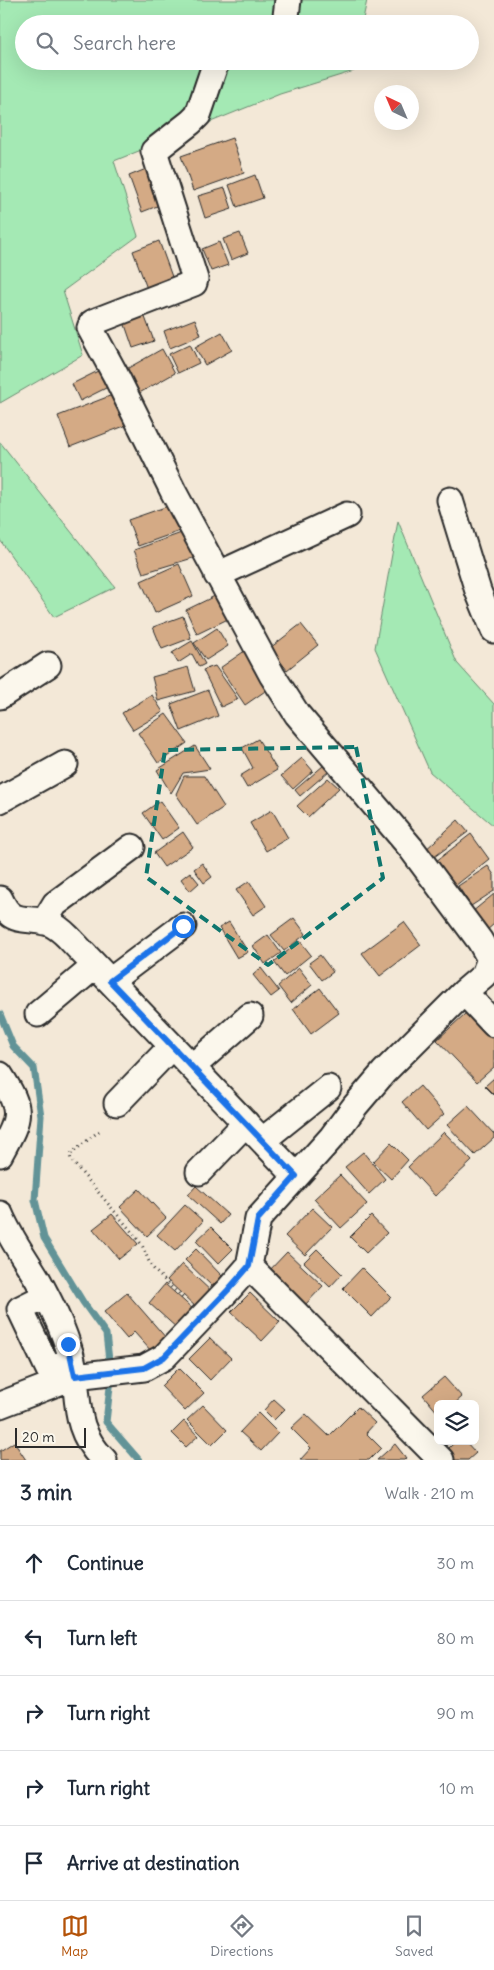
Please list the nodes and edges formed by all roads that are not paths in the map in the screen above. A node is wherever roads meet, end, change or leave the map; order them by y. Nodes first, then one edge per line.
1 (288, 0) edge
2 (286, 15) edge
3 (213, 70) edge
4 (450, 500) dead end
5 (347, 516) dead end
6 (217, 575) junction
7 (494, 630) edge
8 (48, 665) dead end
9 (0, 696) edge
10 (65, 764) dead end
11 (0, 800) edge
12 (132, 847) dead end
13 (4, 913) edge
14 (44, 922) junction
15 (183, 926) dead end
16 (102, 973) junction
17 (464, 992) junction
18 (38, 1014) dead end
19 (250, 1016) dead end
20 (494, 1024) edge
21 (172, 1046) junction
22 (193, 1066) junction
23 (0, 1075) edge
24 (328, 1088) dead end
25 (117, 1103) dead end
26 (255, 1132) junction
27 (0, 1154) edge
28 (199, 1172) dead end
29 (296, 1176) junction
30 (0, 1214) edge
31 (249, 1266) junction
32 (81, 1370) junction
33 (0, 1405) edge
34 (104, 1460) edge
35 (441, 1460) edge

1 - 2 street
3 - 6 street
4 - 7 street
5 - 6 street
6 - 17 street
8 - 9 street
10 - 11 street
12 - 14 street
13 - 14 street
14 - 16 street
15 - 16 street
16 - 18 street
16 - 21 street
17 - 20 street
17 - 29 street
19 - 22 street
21 - 22 street
21 - 25 street
22 - 26 street
23 - 27 street
24 - 26 street
26 - 28 street
26 - 29 street
29 - 31 street
30 - 32 street
31 - 32 street
31 - 35 street
32 - 33 street
32 - 34 street

